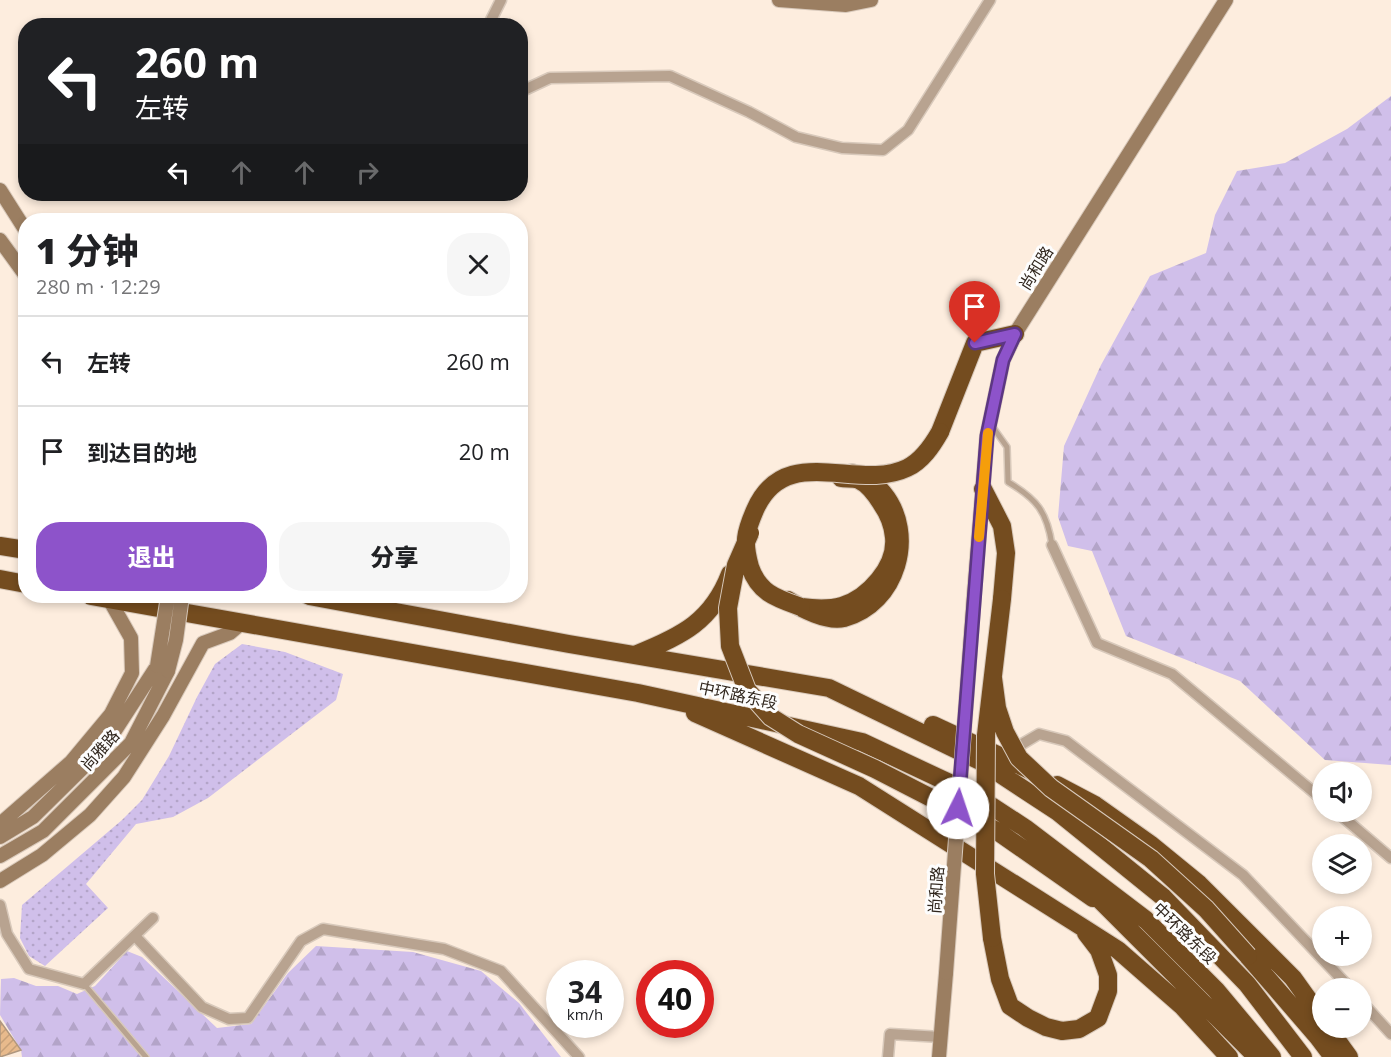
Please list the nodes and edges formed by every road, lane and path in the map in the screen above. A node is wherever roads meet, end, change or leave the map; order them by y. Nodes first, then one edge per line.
1 (501, 0) edge
2 (778, 0) edge
3 (871, 0) edge
4 (990, 0) edge
5 (1226, 0) edge
6 (492, 18) edge
7 (528, 88) edge
8 (0, 190) edge
9 (18, 218) edge
10 (0, 240) edge
11 (18, 265) edge
12 (1015, 334) junction
13 (990, 422) junction
14 (983, 489) junction
15 (750, 533) junction
16 (1052, 545) joint
17 (0, 546) edge
18 (18, 549) edge
19 (0, 579) edge
20 (18, 582) edge
21 (111, 603) edge
22 (132, 603) edge
23 (168, 603) edge
24 (181, 603) edge
25 (348, 603) edge
26 (243, 622) junction
27 (635, 654) junction
28 (163, 669) junction
29 (993, 678) junction
30 (829, 688) junction
31 (660, 698) junction
32 (1006, 758) junction
33 (1312, 791) edge
34 (1349, 822) edge
35 (0, 824) edge
36 (1025, 828) junction
37 (0, 837) edge
38 (0, 856) edge
39 (1391, 858) edge
40 (0, 881) edge
41 (0, 905) edge
42 (1117, 917) junction
43 (153, 918) dead end
44 (1082, 927) junction
45 (135, 936) junction
46 (1341, 978) edge
47 (84, 984) junction
48 (1312, 1005) edge
49 (1372, 1013) edge
50 (1391, 1034) edge
51 (941, 1037) junction
52 (1336, 1038) edge
53 (146, 1057) edge
54 (579, 1057) edge
55 (888, 1057) edge
56 (939, 1057) edge
57 (1229, 1057) edge
58 (1257, 1057) edge
59 (1272, 1057) edge
60 (1303, 1057) edge
61 (1333, 1057) edge
62 (1349, 1057) edge

1 - 6 street
2 - 3 main road
4 - 7 street
5 - 12 main road, 尚和路
8 - 9 main road
10 - 11 main road
12 - 13 main road, 尚和路
12 - 15 highway, bridge
13 - 14 main road, 尚和路
13 - 16 lane
14 - 29 highway, bridge
14 - 51 main road, 尚和路, bridge
15 - 27 highway, bridge
15 - 42 highway, bridge
16 - 33 street
17 - 18 highway
19 - 20 highway
21 - 35 main road
22 - 26 highway, 中环路东段
23 - 28 main road, 尚雅路, bridge
24 - 28 main road, 尚雅路, bridge
25 - 27 highway, 中环路东段
26 - 31 highway, 中环路东段
26 - 40 main road
27 - 30 highway, 中环路东段
28 - 37 main road, 尚雅路
28 - 38 main road, 尚雅路
29 - 44 highway, bridge
29 - 61 highway, bridge
30 - 32 highway
30 - 60 highway, 中环路东段
31 - 36 highway, 中环路东段
31 - 44 highway
32 - 46 street
32 - 48 highway
34 - 39 street
36 - 42 highway
36 - 59 highway, 中环路东段
41 - 47 street
42 - 58 highway
43 - 45 street
44 - 57 highway
45 - 47 street
45 - 54 street
47 - 53 lane
49 - 50 street
51 - 55 street
51 - 56 main road, 尚和路
52 - 62 highway

